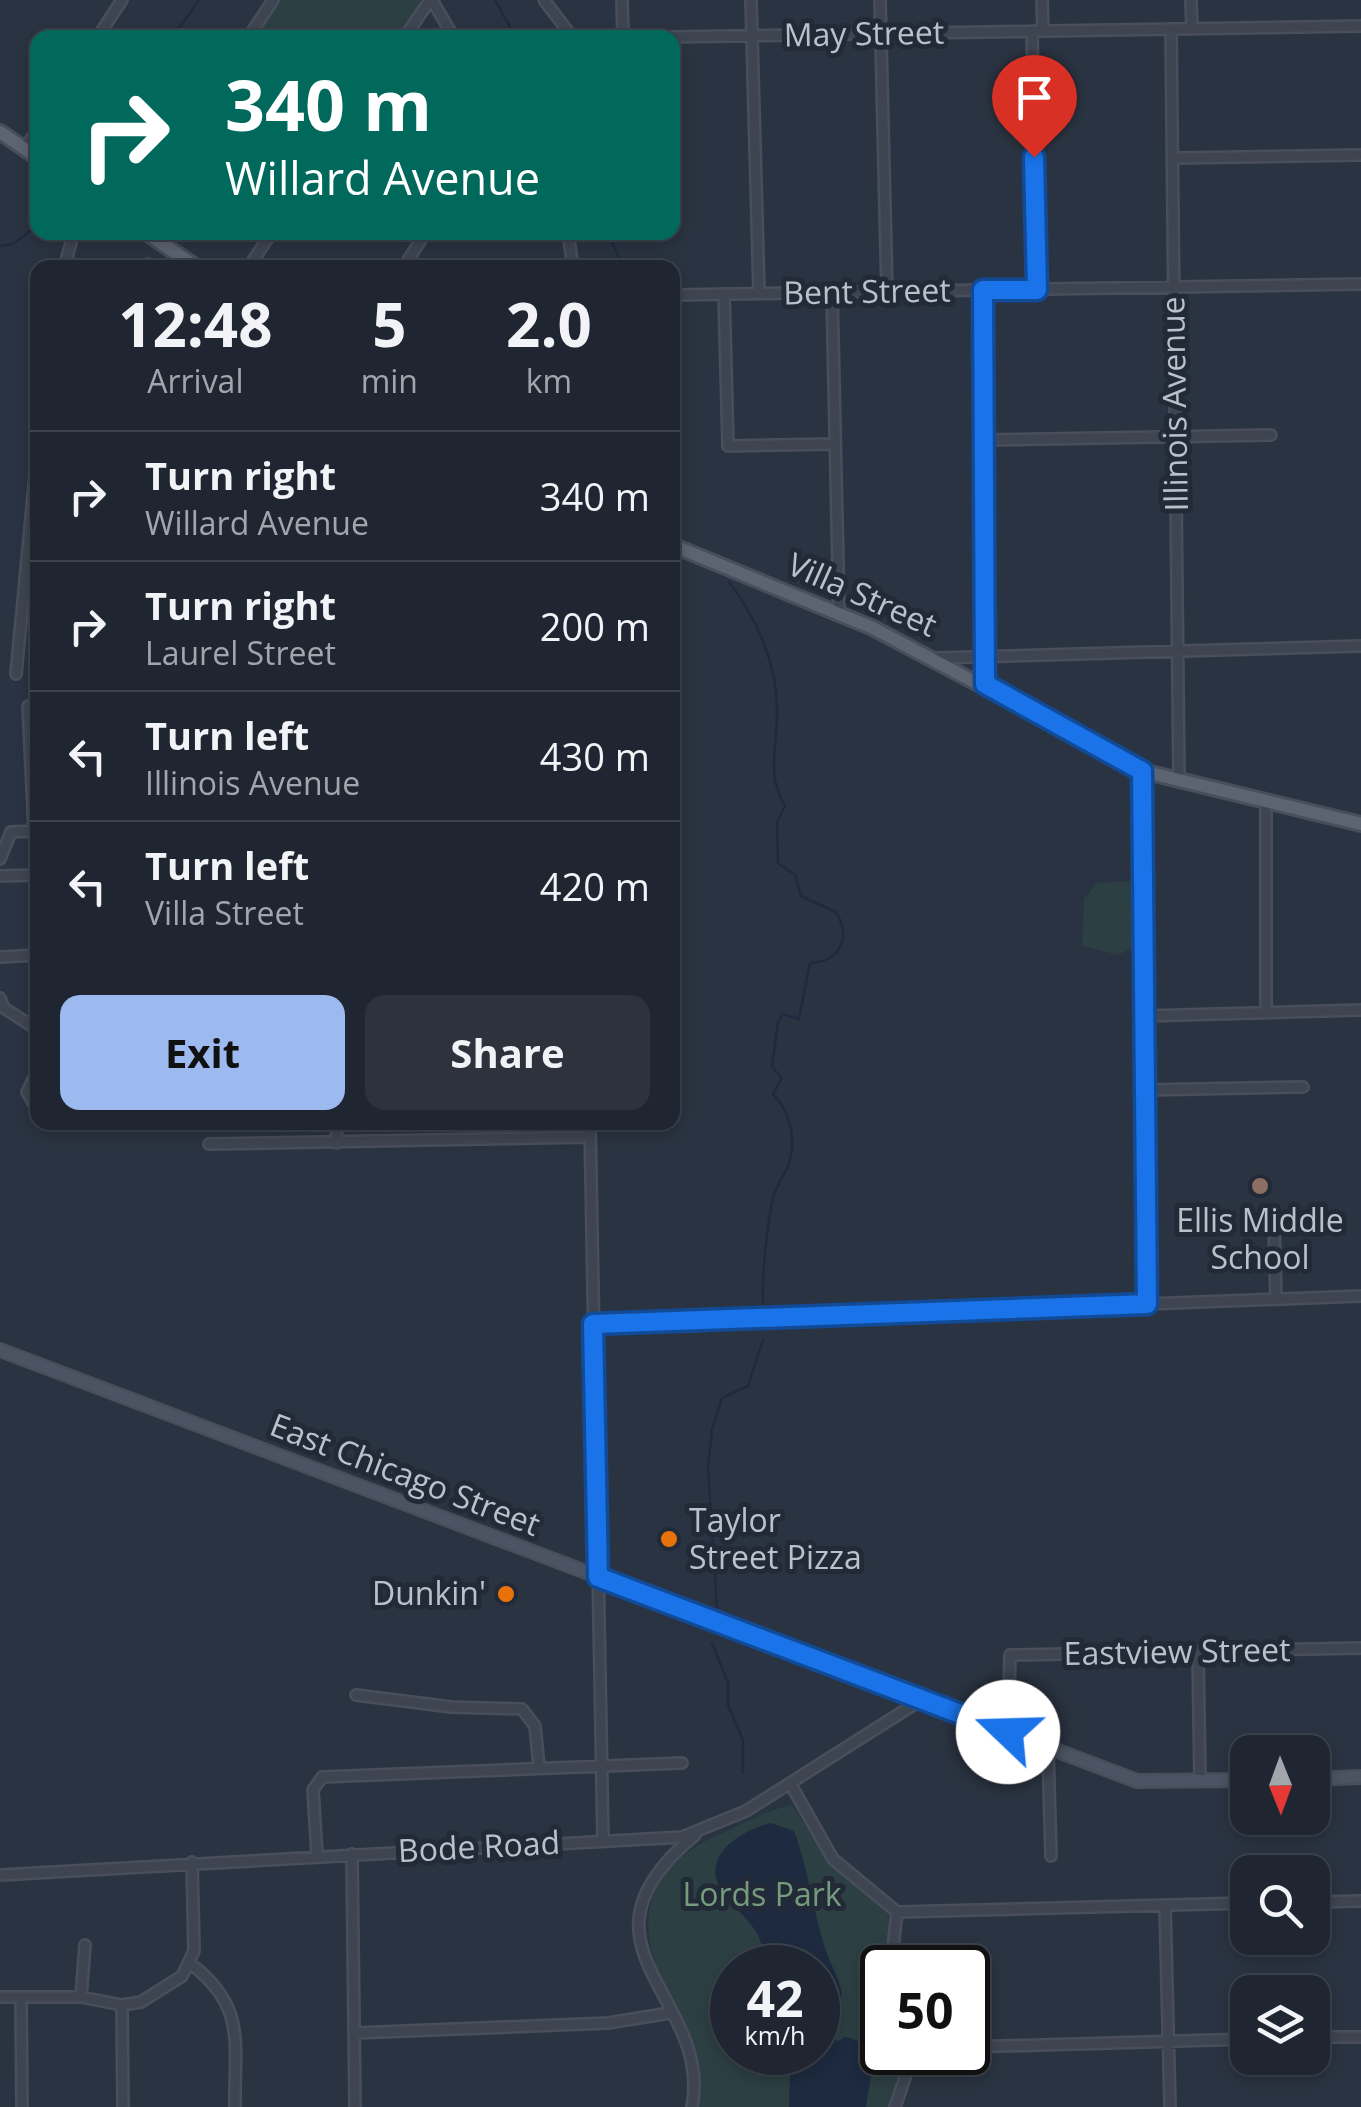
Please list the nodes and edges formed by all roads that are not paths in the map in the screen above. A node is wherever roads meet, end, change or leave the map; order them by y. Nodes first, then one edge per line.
1 (122, 0) edge
2 (273, 0) edge
3 (431, 0) edge
4 (544, 0) edge
5 (622, 0) edge
6 (751, 0) edge
7 (880, 0) edge
8 (1042, 0) edge
9 (1191, 0) edge
10 (1361, 26) edge
11 (1192, 28) junction
12 (1171, 29) junction
13 (103, 30) edge
14 (253, 30) edge
15 (410, 30) edge
16 (449, 30) edge
17 (567, 30) edge
18 (623, 30) edge
19 (1037, 31) junction
20 (881, 33) junction
21 (752, 36) junction
22 (680, 37) edge
23 (0, 132) edge
24 (30, 140) edge
25 (24, 149) junction
26 (30, 153) edge
27 (1361, 155) edge
28 (1174, 158) junction
29 (157, 240) edge
30 (186, 260) edge
31 (1361, 284) edge
32 (1174, 287) junction
33 (983, 290) junction
34 (1037, 290) junction
35 (832, 292) junction
36 (887, 292) junction
37 (758, 293) junction
38 (724, 294) junction
39 (680, 295) edge
40 (1271, 435) dead end
41 (1175, 436) junction
42 (985, 440) junction
43 (835, 444) junction
44 (30, 528) edge
45 (680, 548) edge
46 (839, 612) junction
47 (1361, 646) edge
48 (1178, 651) junction
49 (987, 654) junction
50 (937, 658) junction
51 (16, 674) dead end
52 (985, 684) junction
53 (1142, 771) junction
54 (1179, 779) junction
55 (1266, 800) junction
56 (1361, 824) edge
57 (30, 831) edge
58 (0, 859) edge
59 (30, 875) edge
60 (0, 876) edge
61 (30, 955) edge
62 (0, 957) edge
63 (0, 998) edge
64 (1361, 1010) edge
65 (1266, 1013) junction
66 (1144, 1016) junction
67 (30, 1025) edge
68 (1303, 1087) dead end
69 (1144, 1090) junction
70 (336, 1130) edge
71 (590, 1130) edge
72 (590, 1137) junction
73 (337, 1143) junction
74 (209, 1144) dead end
75 (1274, 1221) dead end
76 (1361, 1296) edge
77 (1276, 1298) junction
78 (1147, 1304) junction
79 (593, 1324) junction
80 (0, 1350) edge
81 (598, 1577) junction
82 (1361, 1648) edge
83 (1198, 1652) junction
84 (356, 1695) dead end
85 (921, 1700) junction
86 (1008, 1732) junction
87 (1048, 1748) junction
88 (602, 1764) junction
89 (682, 1764) dead end
90 (540, 1767) junction
91 (1361, 1777) edge
92 (1330, 1778) edge
93 (1230, 1780) edge
94 (1200, 1781) junction
95 (791, 1784) junction
96 (697, 1833) junction
97 (603, 1841) junction
98 (352, 1854) junction
99 (317, 1855) junction
100 (1052, 1856) dead end
101 (192, 1862) junction
102 (0, 1875) edge
103 (1361, 1901) edge
104 (1330, 1902) edge
105 (1230, 1903) edge
106 (1165, 1905) junction
107 (897, 1912) junction
108 (85, 1945) dead end
109 (893, 1945) edge
110 (191, 1964) junction
111 (0, 1997) edge
112 (21, 1997) junction
113 (82, 1997) junction
114 (122, 2005) junction
115 (670, 2013) junction
116 (355, 2033) junction
117 (1330, 2037) edge
118 (1361, 2037) edge
119 (1230, 2040) edge
120 (1168, 2042) junction
121 (990, 2046) edge
122 (906, 2075) edge
123 (22, 2107) edge
124 (123, 2107) edge
125 (235, 2107) edge
126 (355, 2107) edge
127 (692, 2107) edge
128 (895, 2107) edge
129 (1170, 2107) edge

1 - 13 street
2 - 14 street
3 - 15 street
3 - 16 street
4 - 17 street
5 - 18 street
6 - 21 street
7 - 20 street
8 - 19 street
9 - 11 street
10 - 11 street, May Street
11 - 12 street, May Street
12 - 19 street, May Street
12 - 28 street, Illinois Avenue
19 - 20 street, May Street
19 - 34 street
20 - 21 street, May Street
20 - 36 street
21 - 22 street, May Street
21 - 37 street
23 - 25 main road
24 - 25 street
25 - 26 main road
27 - 28 street
28 - 32 street, Illinois Avenue
29 - 30 main road
31 - 32 street, Bent Street
32 - 34 street, Bent Street
32 - 41 street, Illinois Avenue
33 - 34 street, Bent Street
33 - 36 street, Bent Street
33 - 42 street
35 - 36 street, Bent Street
35 - 37 street, Bent Street
35 - 43 street
37 - 38 street, Bent Street
38 - 39 street, Bent Street
38 - 43 street
40 - 41 street
41 - 42 street
41 - 48 street, Illinois Avenue
42 - 49 street
43 - 46 street
44 - 51 street
45 - 46 main road, Villa Street
46 - 50 main road, Villa Street
47 - 48 street
48 - 49 street
48 - 54 street, Illinois Avenue
49 - 50 street
49 - 52 street
50 - 52 main road, Villa Street
52 - 53 main road, Villa Street
53 - 54 main road, Villa Street
53 - 66 street
54 - 55 main road, Villa Street
55 - 56 main road, Villa Street
55 - 65 street
57 - 58 street
59 - 60 street
61 - 62 street
63 - 67 street
64 - 65 street
65 - 66 street
66 - 69 street
68 - 69 street
69 - 78 street
70 - 73 street
71 - 72 street
72 - 73 street
72 - 79 street
73 - 74 street
75 - 77 street
76 - 77 street
77 - 78 street
78 - 79 street
79 - 81 street
80 - 81 main road, East Chicago Street
81 - 85 main road, East Chicago Street
81 - 88 street
82 - 83 street, Eastview Street
83 - 86 street, Eastview Street
83 - 94 street
84 - 90 street
85 - 86 main road, East Chicago Street
85 - 95 street, Bode Road
86 - 87 main road, East Chicago Street
87 - 94 main road, East Chicago Street
87 - 100 street
88 - 89 street
88 - 90 street
88 - 97 street
90 - 99 street
91 - 92 main road
93 - 94 main road, East Chicago Street
95 - 96 street, Bode Road
95 - 107 street
96 - 97 street, Bode Road
96 - 115 street
97 - 98 street, Bode Road
98 - 99 street, Bode Road
98 - 116 street
99 - 101 street, Bode Road
101 - 102 street, Bode Road
101 - 110 street
103 - 104 street
105 - 106 street
106 - 107 street
106 - 120 street
107 - 109 street
108 - 113 street
110 - 114 street
110 - 125 street
111 - 112 street
112 - 113 street
112 - 123 street
113 - 114 street
114 - 124 street
115 - 116 street
115 - 127 street
116 - 126 street
117 - 118 street
119 - 120 street
120 - 121 street
120 - 129 street
122 - 128 street

